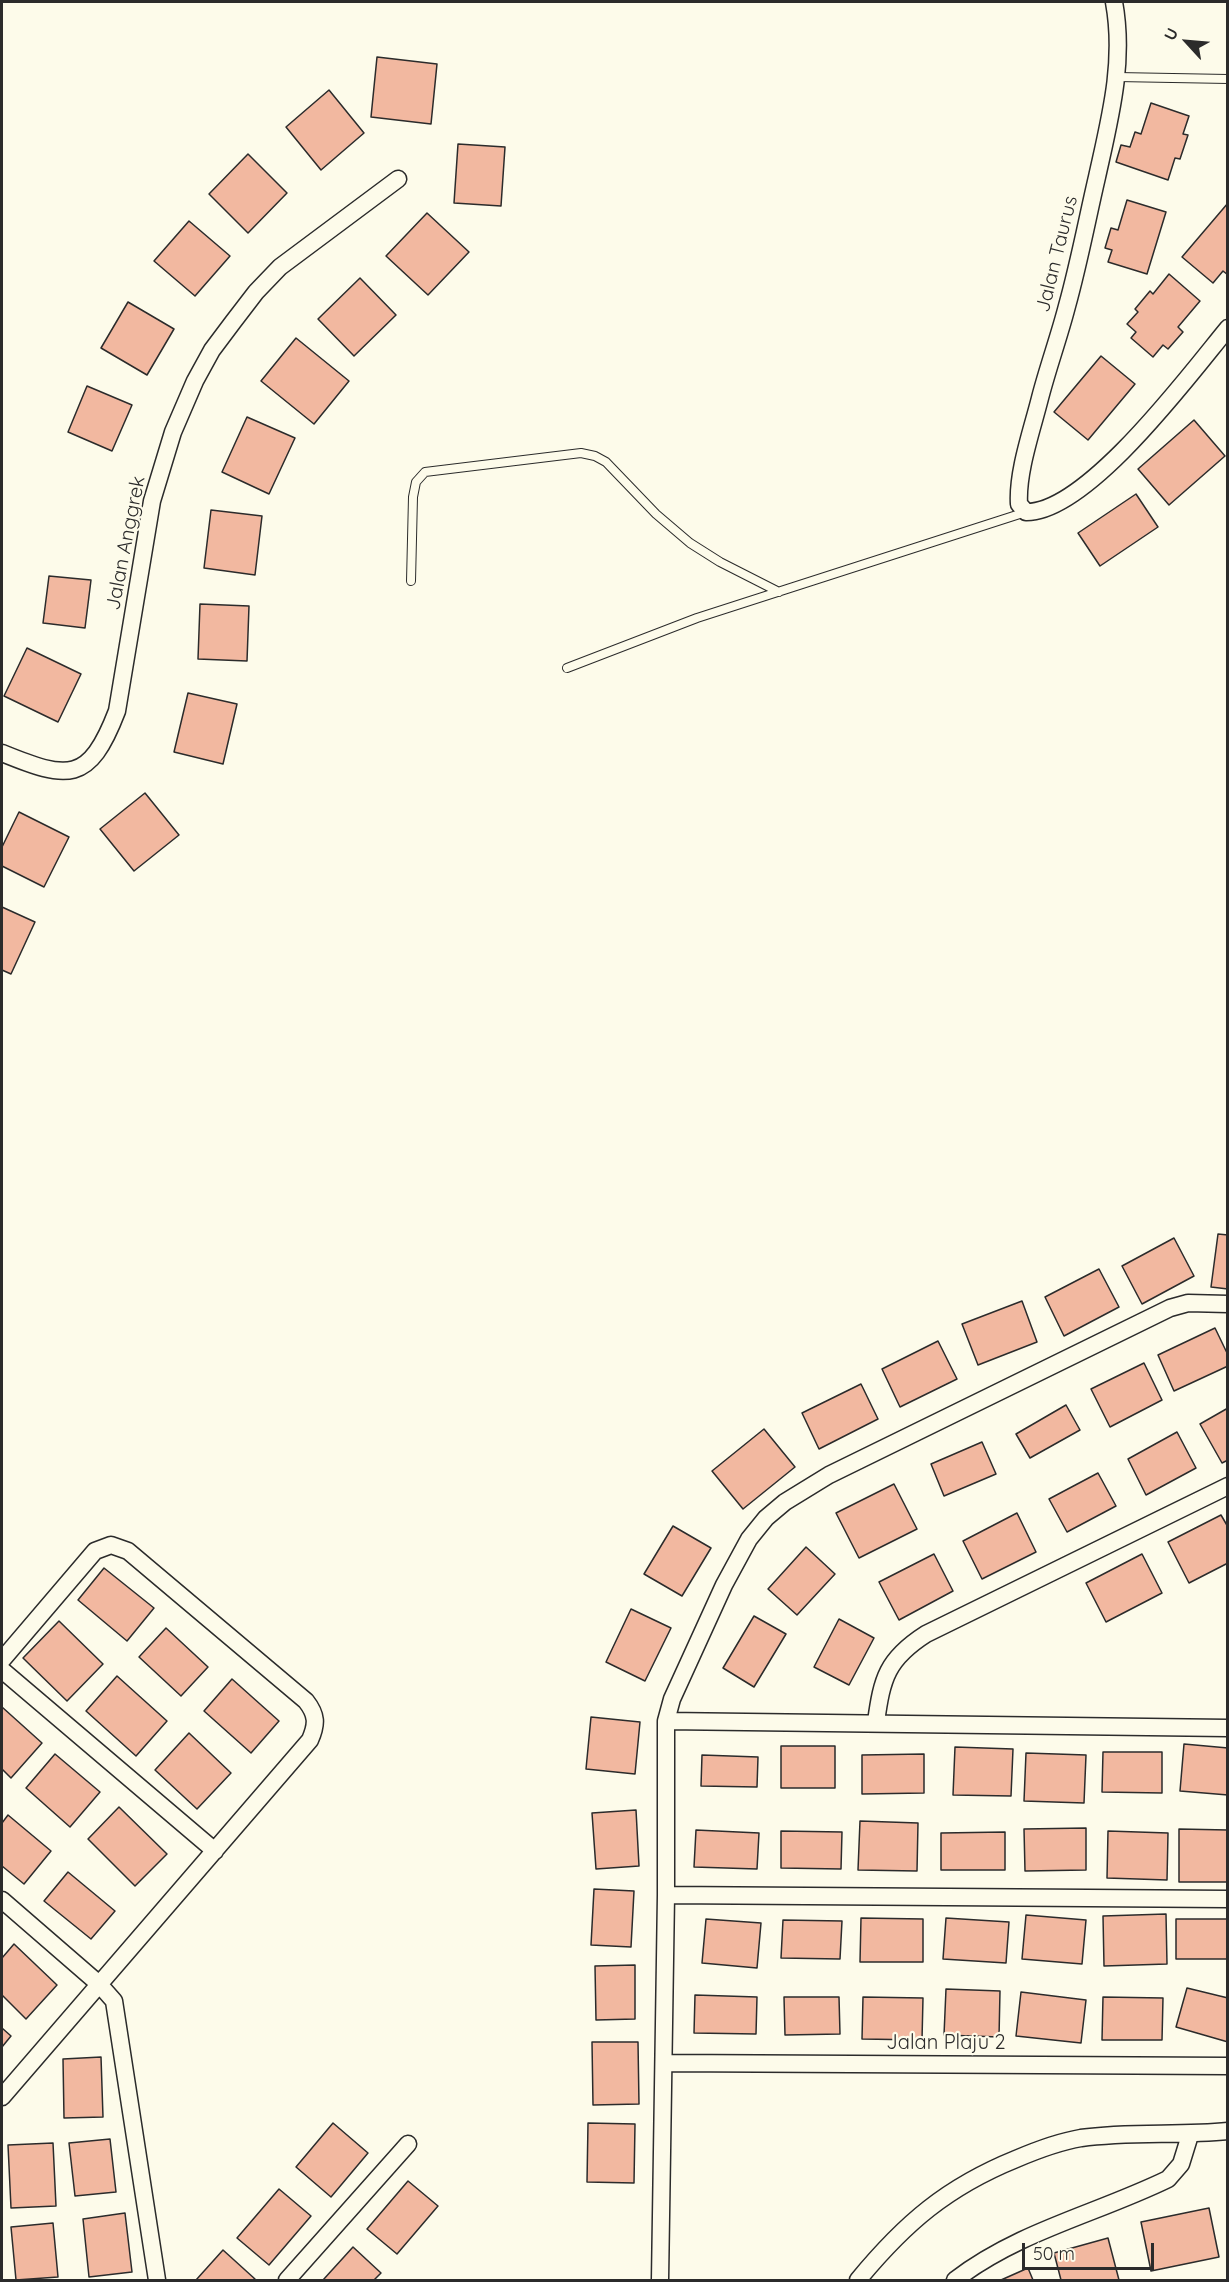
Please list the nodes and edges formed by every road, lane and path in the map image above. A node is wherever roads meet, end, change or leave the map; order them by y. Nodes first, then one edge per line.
1 (1114, 2) edge
2 (1117, 77) junction
3 (1227, 79) edge
4 (398, 179) dead end
5 (1227, 328) edge
6 (1026, 512) junction
7 (411, 581) dead end
8 (779, 592) junction
9 (567, 668) dead end
10 (2, 753) edge
11 (1227, 1304) edge
12 (1227, 1486) edge
13 (2, 1660) edge
14 (2, 1670) edge
15 (666, 1721) junction
16 (876, 1722) junction
17 (1227, 1728) edge
18 (214, 1851) junction
19 (666, 1895) junction
20 (1227, 1899) edge
21 (2, 1900) edge
22 (99, 1984) junction
23 (664, 2063) junction
24 (1227, 2066) edge
25 (2, 2097) edge
26 (1227, 2131) edge
27 (1190, 2135) junction
28 (408, 2144) dead end
29 (157, 2280) edge
30 (287, 2280) edge
31 (660, 2280) edge
32 (858, 2280) edge
33 (955, 2280) edge

1 - 2 street, Jalan Taurus
2 - 3 lane
2 - 6 street, Jalan Taurus
4 - 10 street, Jalan Anggrek
5 - 6 street
6 - 8 lane
7 - 8 lane
8 - 9 lane
11 - 15 street
12 - 16 street
13 - 18 street
14 - 18 street
15 - 16 street
15 - 19 street
16 - 17 street
18 - 22 street
19 - 20 street
19 - 23 street
21 - 22 street
22 - 25 street
22 - 29 street
23 - 24 street, Jalan Plaju 2
23 - 31 street
26 - 27 street
27 - 32 street
27 - 33 street
28 - 30 street

